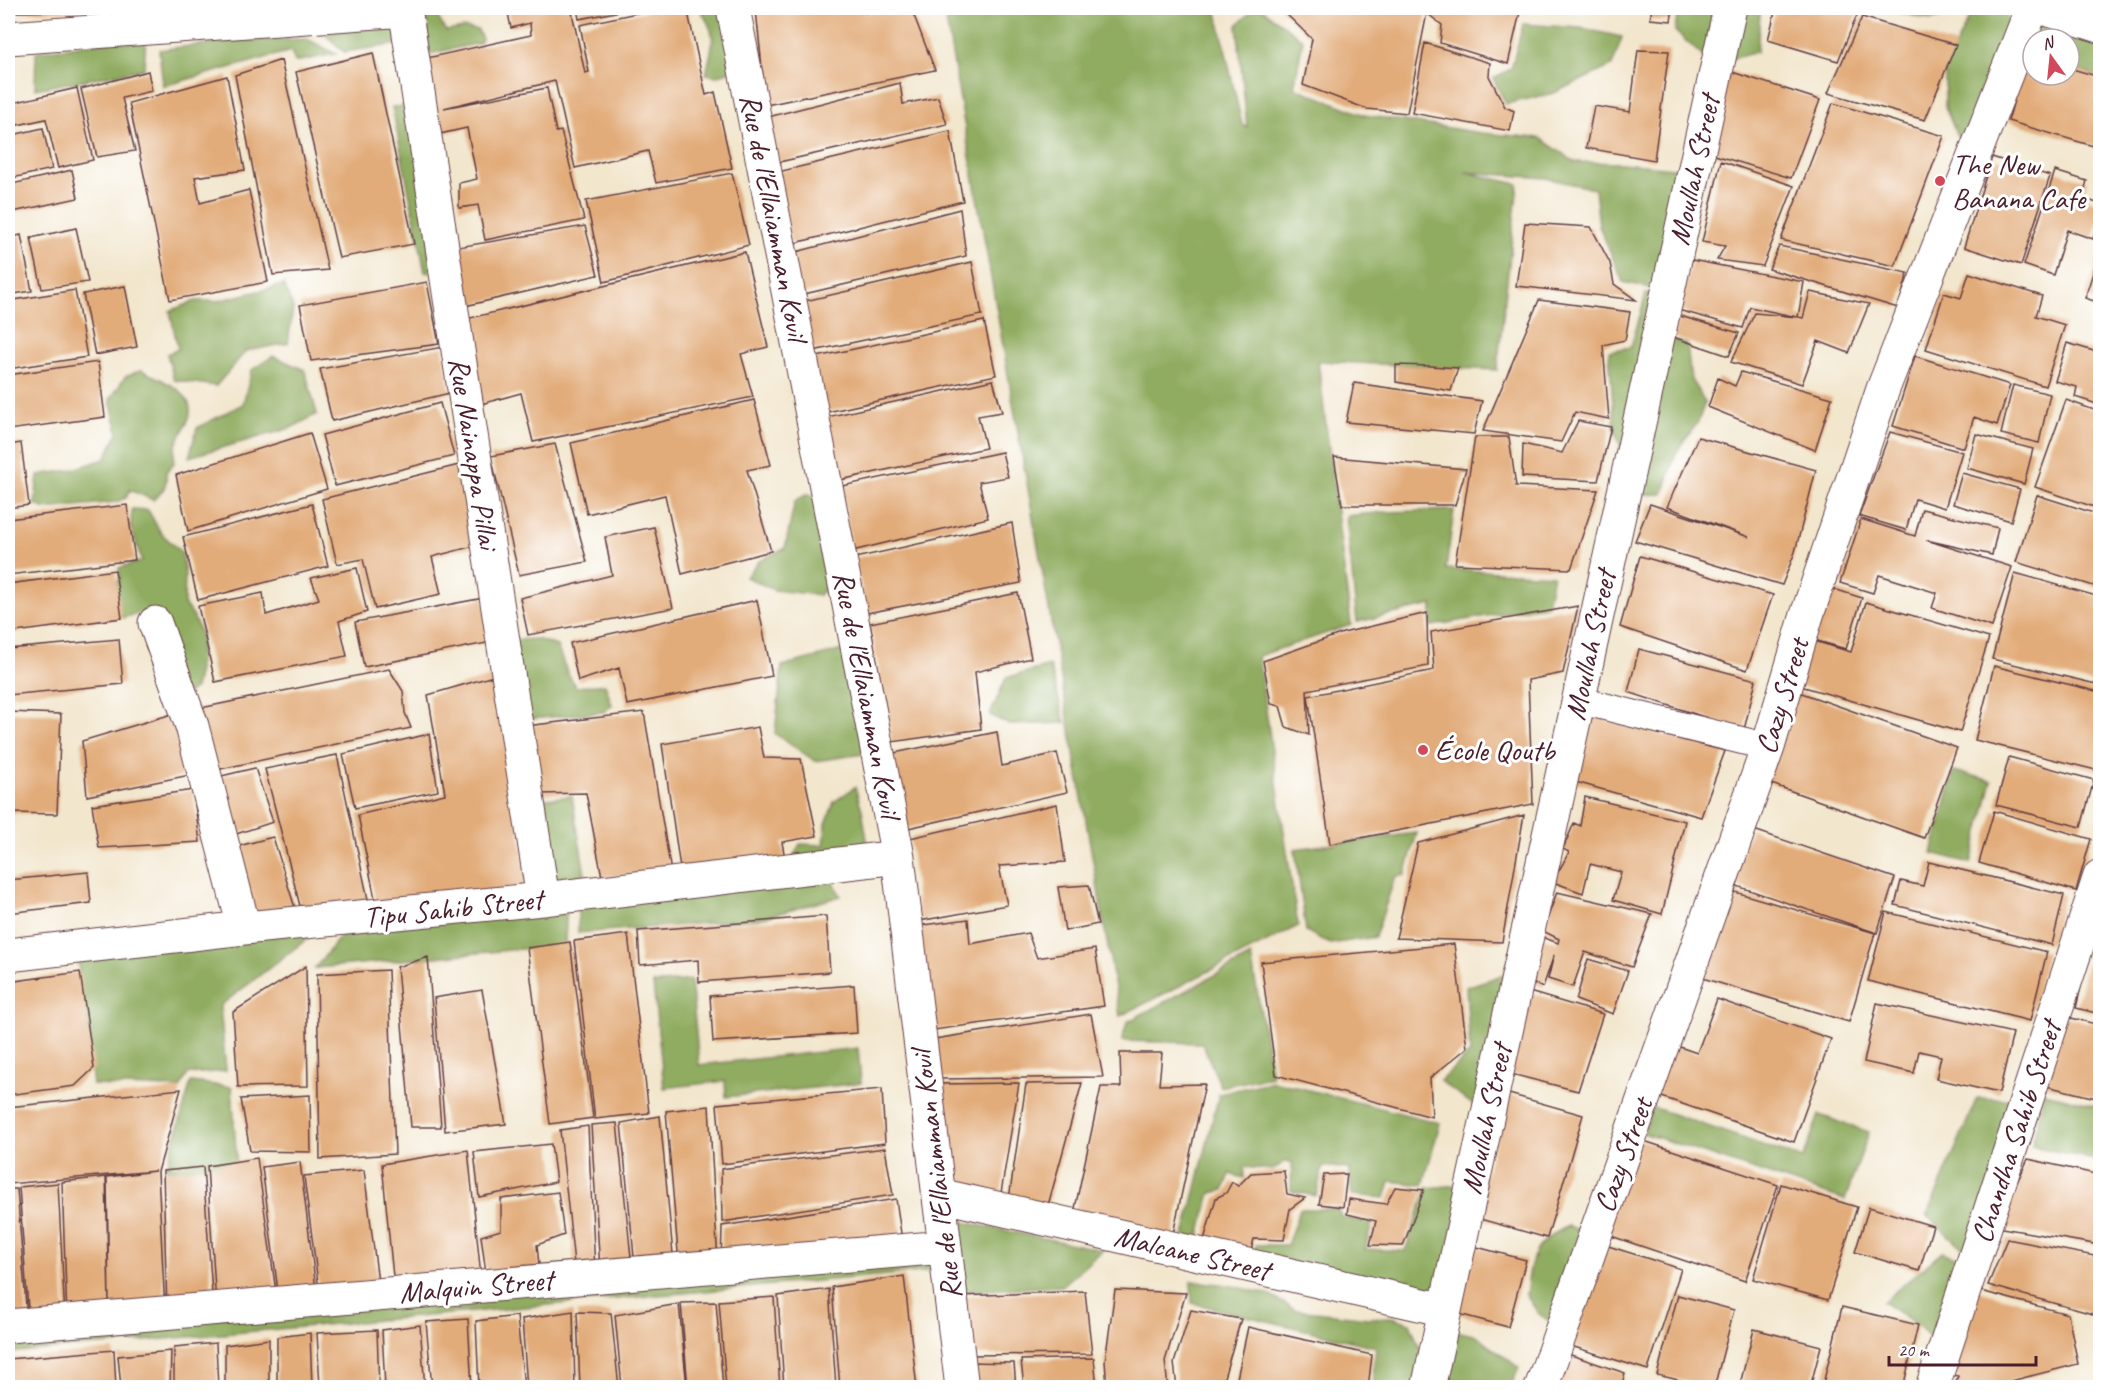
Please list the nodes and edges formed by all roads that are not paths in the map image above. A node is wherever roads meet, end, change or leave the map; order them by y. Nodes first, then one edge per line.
1 (733, 8) edge
2 (1730, 8) edge
3 (2032, 8) edge
4 (2043, 8) edge
5 (405, 9) edge
6 (2100, 26) edge
7 (8, 38) edge
8 (155, 623) dead end
9 (1578, 700) junction
10 (1768, 747) junction
11 (898, 857) junction
12 (2099, 885) edge
13 (543, 899) junction
14 (244, 928) junction
15 (8, 955) edge
16 (939, 1195) junction
17 (945, 1247) junction
18 (1444, 1310) junction
19 (8, 1326) edge
20 (962, 1388) edge
21 (1428, 1388) edge
22 (1540, 1388) edge
23 (1932, 1388) edge

1 - 11 street, Rue de l'Ellaiamman Kovil
2 - 9 street, Moullah Street
3 - 10 street, Cazy Street
4 - 6 street
5 - 7 street
5 - 13 street, Rue Nainappa Pillai
8 - 14 street
9 - 10 lane
9 - 18 street, Moullah Street
10 - 22 street, Cazy Street
11 - 13 street, Tipu Sahib Street
11 - 16 street, Rue de l'Ellaiamman Kovil
12 - 23 street, Chandha Sahib Street
13 - 14 street, Tipu Sahib Street
14 - 15 street, Tipu Sahib Street
16 - 17 street, Rue de l'Ellaiamman Kovil
16 - 18 street, Malcane Street
17 - 19 street, Malquin Street
17 - 20 street, Rue de l'Ellaiamman Kovil
18 - 21 street, Moullah Street

